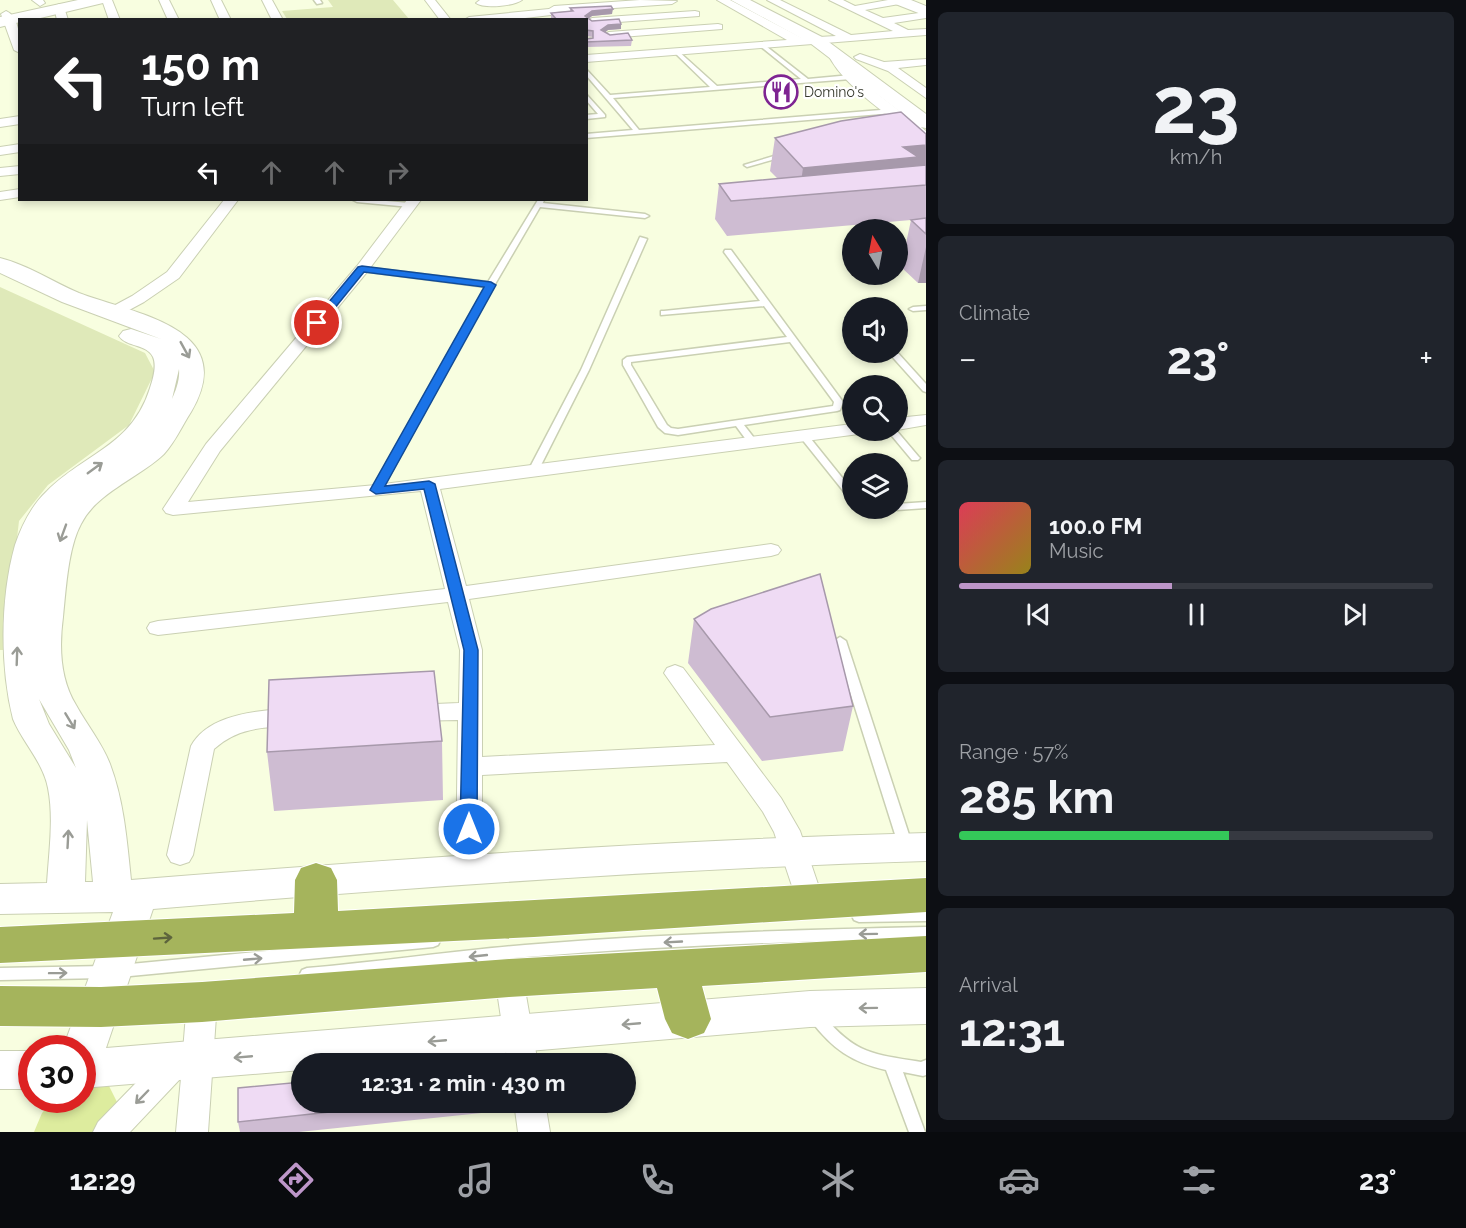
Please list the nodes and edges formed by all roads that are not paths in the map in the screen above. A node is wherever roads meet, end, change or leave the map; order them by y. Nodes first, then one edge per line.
1 (98, 0) edge
2 (107, 0) edge
3 (164, 0) edge
4 (216, 0) edge
5 (267, 0) edge
6 (430, 0) edge
7 (510, 0) edge
8 (722, 0) edge
9 (738, 0) edge
10 (801, 0) edge
11 (834, 0) edge
12 (480, 2) edge
13 (677, 2) edge
14 (768, 2) edge
15 (915, 6) edge
16 (64, 9) edge
17 (853, 9) junction
18 (553, 10) edge
19 (695, 14) junction
20 (4, 18) edge
21 (114, 18) edge
22 (173, 18) edge
23 (225, 18) edge
24 (277, 18) edge
25 (444, 18) edge
26 (495, 18) edge
27 (592, 21) edge
28 (881, 22) junction
29 (718, 27) junction
30 (926, 32) edge
31 (731, 34) dead end
32 (908, 34) junction
33 (609, 35) edge
34 (808, 41) junction
35 (839, 43) junction
36 (762, 45) junction
37 (16, 52) edge
38 (677, 52) junction
39 (860, 57) junction
40 (588, 60) edge
41 (926, 62) edge
42 (885, 65) junction
43 (588, 72) edge
44 (851, 77) junction
45 (806, 80) junction
46 (926, 81) edge
47 (910, 82) junction
48 (715, 88) junction
49 (926, 94) edge
50 (608, 97) junction
51 (588, 98) edge
52 (926, 109) edge
53 (893, 111) junction
54 (588, 117) edge
55 (18, 120) edge
56 (0, 123) edge
57 (637, 132) junction
58 (922, 133) edge
59 (588, 136) edge
60 (18, 148) edge
61 (0, 151) edge
62 (788, 154) edge
63 (747, 165) dead end
64 (18, 170) edge
65 (0, 172) edge
66 (18, 193) edge
67 (0, 196) edge
68 (230, 201) edge
69 (384, 201) edge
70 (412, 202) edge
71 (540, 202) edge
72 (645, 216) dead end
73 (643, 239) dead end
74 (728, 252) dead end
75 (0, 264) edge
76 (362, 269) junction
77 (0, 282) edge
78 (491, 285) junction
79 (766, 303) junction
80 (926, 308) edge
81 (913, 309) dead end
82 (112, 313) junction
83 (664, 313) dead end
84 (792, 339) junction
85 (902, 363) edge
86 (926, 389) edge
87 (926, 420) edge
88 (908, 422) edge
89 (738, 423) junction
90 (842, 431) edge
91 (804, 436) junction
92 (900, 441) edge
93 (753, 443) junction
94 (915, 458) dead end
95 (533, 471) junction
96 (429, 484) junction
97 (842, 484) edge
98 (376, 490) junction
99 (926, 505) edge
100 (908, 506) edge
101 (771, 550) dead end
102 (458, 594) junction
103 (158, 628) dead end
104 (840, 640) dead end
105 (675, 673) dead end
106 (469, 711) junction
107 (386, 714) edge
108 (315, 717) edge
109 (734, 753) junction
110 (469, 767) junction
111 (916, 847) edge
112 (794, 851) junction
113 (180, 855) dead end
114 (469, 871) junction
115 (316, 880) junction
116 (926, 895) edge
117 (126, 897) junction
118 (65, 898) junction
119 (0, 899) edge
120 (824, 911) junction
121 (926, 915) edge
122 (316, 928) junction
123 (926, 933) edge
124 (474, 937) dead end
125 (451, 939) dead end
126 (0, 945) edge
127 (926, 954) edge
128 (675, 968) junction
129 (0, 974) edge
130 (292, 976) dead end
131 (509, 978) junction
132 (113, 980) junction
133 (0, 994) edge
134 (202, 1002) junction
135 (0, 1006) edge
136 (926, 1006) edge
137 (810, 1009) junction
138 (688, 1019) junction
139 (91, 1035) edge
140 (521, 1049) edge
141 (187, 1062) junction
142 (892, 1064) junction
143 (96, 1068) edge
144 (926, 1068) edge
145 (0, 1070) edge
146 (18, 1070) edge
147 (531, 1113) edge
148 (109, 1132) edge
149 (192, 1132) edge
150 (534, 1132) edge
151 (917, 1132) edge

1 - 16 street
2 - 21 street
3 - 22 street
4 - 23 street
5 - 24 street
6 - 25 street
7 - 12 street
8 - 34 street
9 - 34 street
10 - 14 street
11 - 17 street
12 - 26 street
13 - 18 street
13 - 19 street
14 - 35 street
15 - 17 street
15 - 28 street
16 - 20 street
17 - 28 street
18 - 26 street
19 - 27 street
19 - 29 street
20 - 37 street
28 - 32 street
29 - 31 street
29 - 33 street
30 - 32 street
32 - 35 street
34 - 35 street
34 - 36 street
35 - 39 street
35 - 44 street
35 - 58 street
36 - 38 street
36 - 45 lane
38 - 40 street
38 - 48 lane
39 - 42 street
39 - 52 street
41 - 42 street
42 - 47 street
43 - 50 lane
44 - 45 lane
44 - 53 street
45 - 48 lane
46 - 47 street
47 - 49 street
48 - 50 lane
50 - 57 lane
51 - 54 lane
53 - 57 lane
53 - 58 street
55 - 56 street
57 - 59 lane
60 - 61 street
62 - 63 lane
64 - 65 street
66 - 67 street
68 - 82 street
69 - 70 lane
70 - 76 street
71 - 72 lane
71 - 78 lane
73 - 95 lane
74 - 79 lane
75 - 82 street
76 - 78 lane
76 - 98 street
118 -> 77 street
78 - 98 lane
79 - 83 lane
79 - 84 lane
80 - 81 lane
82 -> 117 street
84 - 89 lane
84 - 89 lane
85 - 86 lane
87 - 88 street
89 - 93 lane
90 - 91 street
91 - 93 street
91 - 97 lane
92 - 94 lane
93 - 95 street
95 - 96 street
96 - 98 street
96 - 102 street
99 - 100 lane
101 - 102 street
102 - 103 street
102 - 106 street
104 - 111 lane
105 - 109 street
106 - 107 street
106 - 110 street
108 - 113 street
109 - 110 street
109 - 112 street
110 - 114 street
111 - 112 street
112 - 114 street
112 - 120 street
114 - 115 street
115 - 117 street
115 - 122 highway
116 - 120 highway
117 - 118 street
117 - 132 street
118 - 119 street
120 - 121 lane
120 - 122 highway
120 - 124 lane
132 -> 122 highway
123 -> 130 lane
132 -> 125 lane
126 - 132 highway
127 - 128 highway
128 - 131 highway
128 - 138 highway
129 -> 132 lane
131 - 134 highway
131 - 140 street
132 - 133 lane
132 - 134 highway
132 - 135 highway
132 - 139 street
134 - 141 street
136 -> 137 street
137 - 138 street
137 - 142 lane
138 -> 140 street
140 -> 141 street
141 - 143 street
141 -> 148 street
141 - 149 street
142 - 144 lane
142 - 151 lane
145 - 146 street
147 - 150 street

